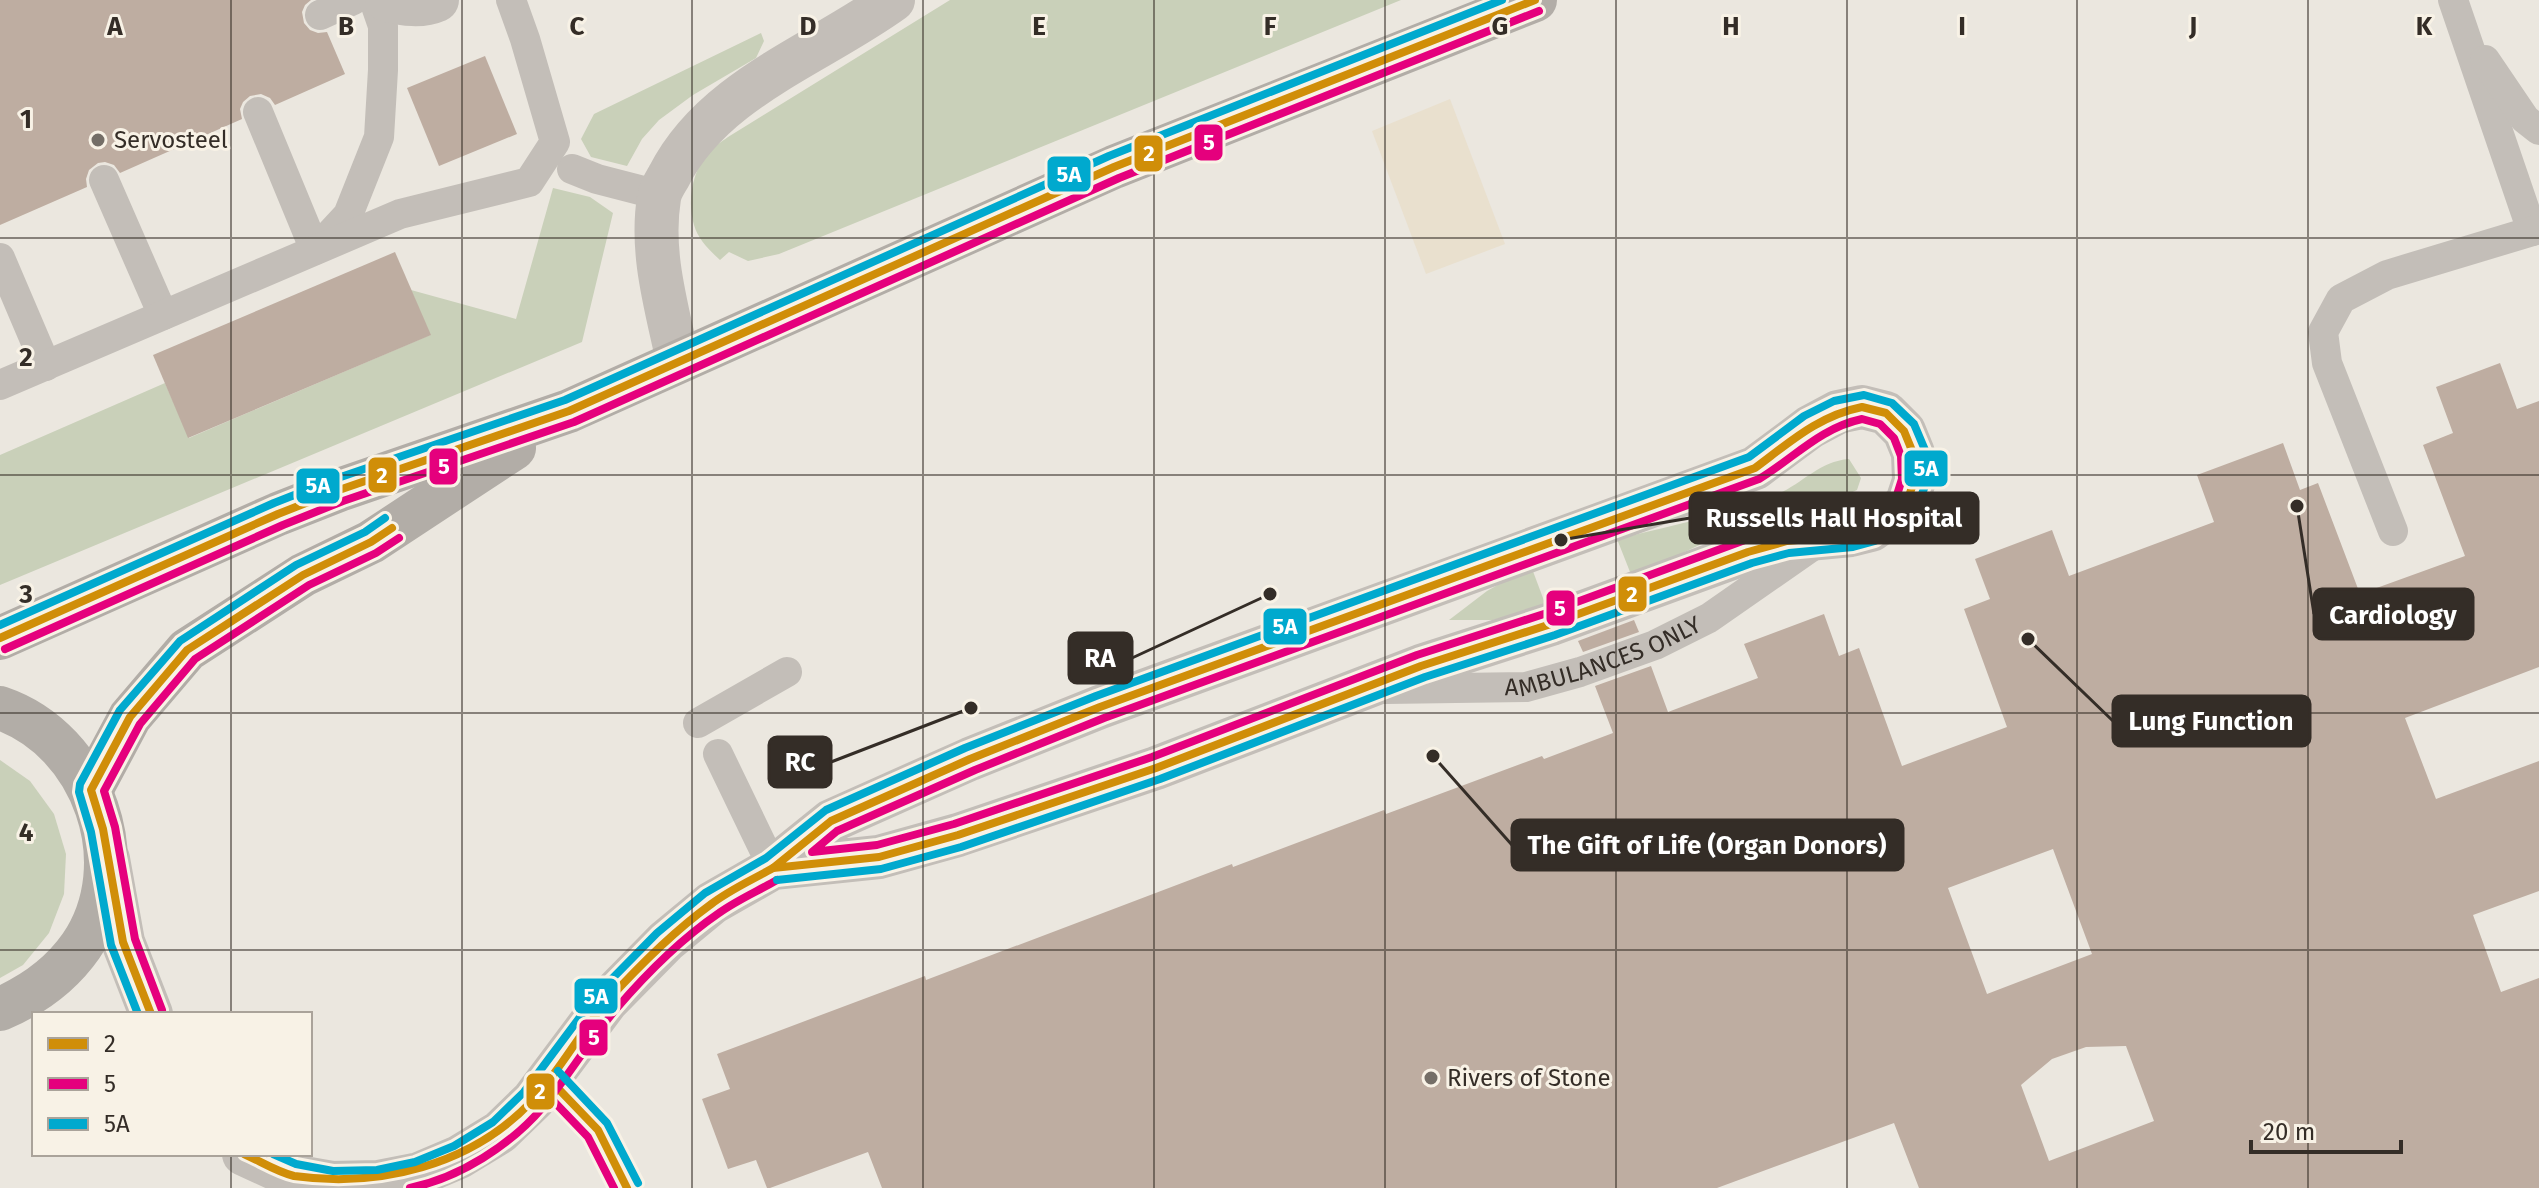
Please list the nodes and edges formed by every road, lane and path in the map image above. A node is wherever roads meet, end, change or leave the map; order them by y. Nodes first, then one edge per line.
1 (353, 0) edge
2 (374, 0) edge
3 (387, 0) edge
4 (437, 0) edge
5 (511, 0) edge
6 (893, 0) edge
7 (1535, 0) edge
8 (2457, 13) edge
9 (320, 15) dead end
10 (258, 112) dead end
11 (2539, 130) edge
12 (555, 142) junction
13 (572, 169) junction
14 (104, 180) dead end
15 (529, 182) junction
16 (659, 195) junction
17 (2536, 230) edge
18 (315, 250) junction
19 (0, 258) edge
20 (163, 315) junction
21 (678, 361) junction
22 (46, 366) junction
23 (0, 385) edge
24 (569, 411) junction
25 (2393, 531) dead end
26 (0, 638) edge
27 (787, 672) dead end
28 (0, 708) edge
29 (698, 723) dead end
30 (718, 754) dead end
31 (97, 809) junction
32 (773, 868) junction
33 (0, 1009) edge
34 (150, 1012) edge
35 (0, 1016) edge
36 (32, 1022) edge
37 (549, 1079) junction
38 (248, 1156) edge
39 (627, 1188) edge

1 - 9 lane
2 - 18 lane
3 - 4 street
5 - 12 lane
6 - 16 street
7 - 21 main road
8 - 11 lane
8 - 17 lane
10 - 18 lane
12 - 13 lane
12 - 15 lane
13 - 15 lane
13 - 16 lane
14 - 20 lane
15 - 18 lane
16 - 21 street
17 - 25 lane
18 - 20 lane
19 - 22 lane
20 - 22 lane
21 - 24 main road
22 - 23 lane
24 - 26 main road
24 - 31 main road
27 - 29 lane
28 - 31 main road
30 - 32 lane
31 - 33 main road
31 - 34 street
32 - 32 street
32 - 37 street
35 - 36 street
37 - 38 street
37 - 39 lane

